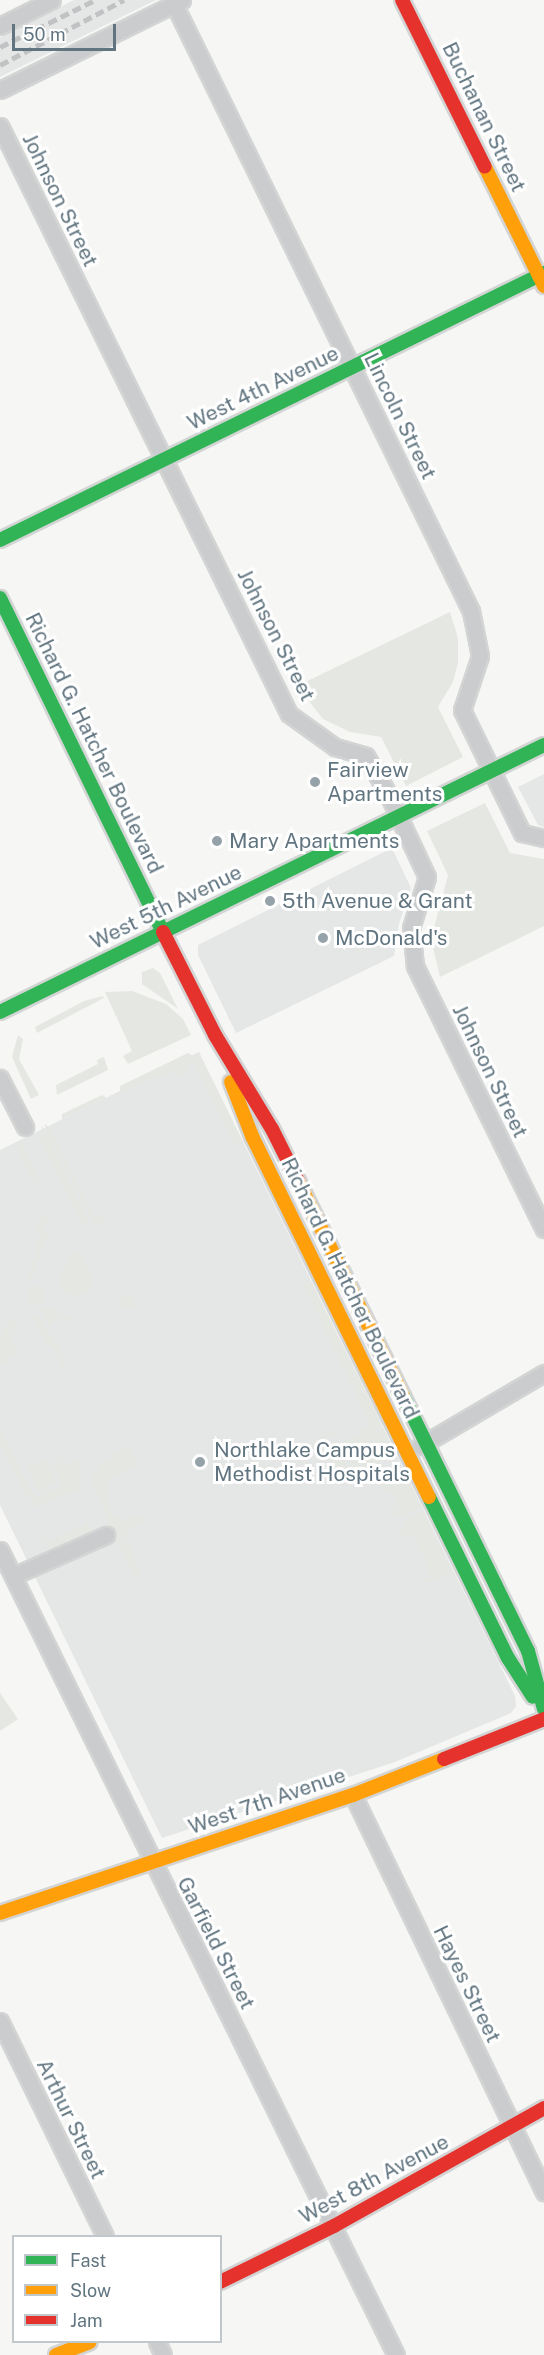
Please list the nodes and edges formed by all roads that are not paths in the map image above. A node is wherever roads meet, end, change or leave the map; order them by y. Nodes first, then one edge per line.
1 (52, 0) edge
2 (402, 0) edge
3 (178, 2) edge
4 (0, 26) edge
5 (0, 90) edge
6 (0, 126) edge
7 (542, 278) edge
8 (353, 367) junction
9 (164, 459) junction
10 (0, 540) edge
11 (0, 598) edge
12 (544, 746) edge
13 (492, 771) junction
14 (399, 816) junction
15 (544, 838) edge
16 (163, 932) junction
17 (0, 1012) edge
18 (214, 1035) junction
19 (0, 1078) edge
20 (25, 1127) dead end
21 (544, 1229) edge
22 (323, 1233) junction
23 (304, 1242) junction
24 (544, 1373) edge
25 (425, 1442) junction
26 (408, 1455) junction
27 (106, 1535) dead end
28 (0, 1550) edge
29 (13, 1576) junction
30 (544, 1709) edge
31 (544, 1714) edge
32 (544, 1719) edge
33 (352, 1795) junction
34 (152, 1862) junction
35 (0, 1913) edge
36 (0, 2021) edge
37 (544, 2108) edge
38 (513, 2128) junction
39 (544, 2192) edge
40 (334, 2226) junction
41 (105, 2235) edge
42 (222, 2281) edge
43 (87, 2343) edge
44 (56, 2355) edge
45 (396, 2355) edge

1 - 4 street
2 - 7 main road, Buchanan Street
3 - 5 street
3 - 8 street, Lincoln Street
6 - 9 street, Johnson Street
7 - 8 main road, West 4th Avenue
8 - 9 main road, West 4th Avenue
8 - 13 street, Lincoln Street
9 - 10 main road, West 4th Avenue
9 - 14 street, Johnson Street
11 - 16 main road, Richard G. Hatcher Boulevard
12 - 13 main road, West 5th Avenue
13 - 14 main road, West 5th Avenue
13 - 15 street, Lincoln Street
14 - 16 main road, West 5th Avenue
14 - 21 street, Johnson Street
16 - 17 main road, West 5th Avenue
16 - 18 main road, Richard G. Hatcher Boulevard
18 - 22 main road, Richard G. Hatcher Boulevard
18 - 23 main road, Richard G. Hatcher Boulevard
19 - 20 street
22 - 23 main road
22 - 25 main road, Richard G. Hatcher Boulevard
23 - 26 main road, Richard G. Hatcher Boulevard
24 - 25 street
25 - 26 street
25 - 30 main road, Richard G. Hatcher Boulevard
26 - 31 main road, Richard G. Hatcher Boulevard
27 - 29 street
28 - 29 street, Garfield Street
29 - 34 street, Garfield Street
32 - 33 main road, West 7th Avenue
33 - 34 main road, West 7th Avenue
33 - 38 street, Hayes Street
34 - 35 main road, West 7th Avenue
34 - 40 street, Garfield Street
36 - 41 street, Arthur Street
37 - 38 main road, West 8th Avenue
38 - 39 street, Hayes Street
38 - 40 main road, West 8th Avenue
40 - 42 main road, West 8th Avenue
40 - 45 street, Garfield Street
43 - 44 main road

